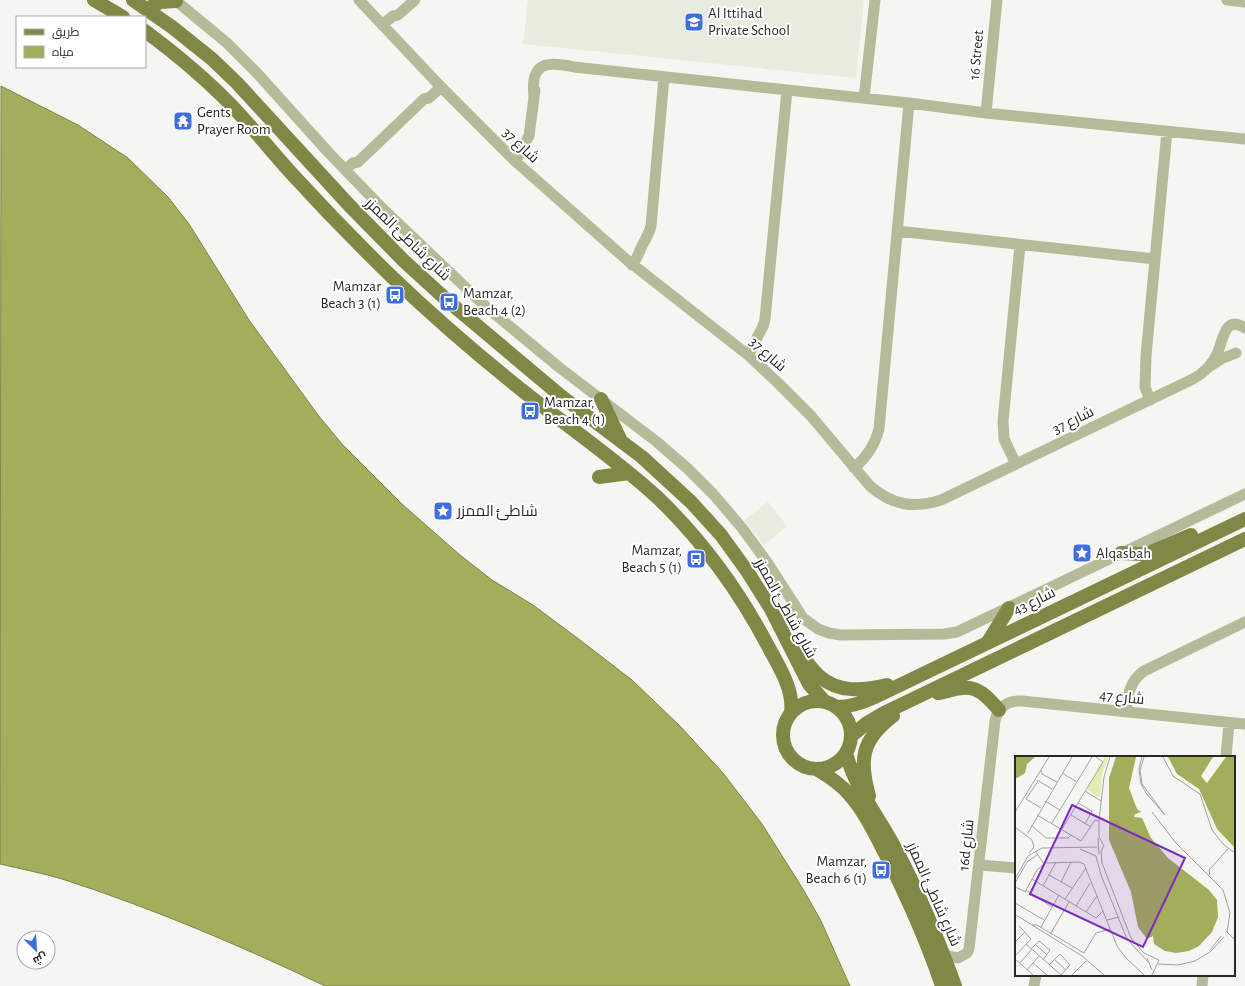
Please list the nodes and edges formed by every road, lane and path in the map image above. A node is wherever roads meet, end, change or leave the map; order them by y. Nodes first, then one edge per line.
1 (94, 0) edge
2 (133, 0) edge
3 (359, 0) edge
4 (415, 0) edge
5 (874, 0) edge
6 (996, 0) edge
7 (1227, 0) edge
8 (160, 1) edge
9 (176, 1) edge
10 (1245, 2) edge
11 (147, 9) junction
12 (121, 16) edge
13 (385, 28) junction
14 (146, 32) edge
15 (664, 77) junction
16 (438, 85) junction
17 (787, 90) junction
18 (864, 98) junction
19 (909, 103) junction
20 (986, 113) junction
21 (1168, 131) junction
22 (1245, 140) edge
23 (512, 159) junction
24 (348, 172) junction
25 (897, 231) junction
26 (1020, 245) junction
27 (1155, 259) junction
28 (629, 263) junction
29 (1245, 317) edge
30 (1233, 325) junction
31 (1245, 328) edge
32 (1222, 339) junction
33 (1242, 352) edge
34 (745, 353) junction
35 (1208, 367) junction
36 (1154, 398) junction
37 (602, 399) junction
38 (620, 439) junction
39 (851, 464) junction
40 (1016, 464) junction
41 (629, 473) junction
42 (599, 477) dead end
43 (1245, 494) edge
44 (1241, 521) edge
45 (1245, 539) edge
46 (1121, 553) junction
47 (1009, 608) junction
48 (1245, 622) edge
49 (781, 629) junction
50 (988, 642) junction
51 (914, 678) junction
52 (922, 695) junction
53 (830, 704) junction
54 (999, 710) junction
55 (1126, 712) junction
56 (791, 713) junction
57 (1229, 723) junction
58 (1245, 724) edge
59 (851, 736) junction
60 (846, 753) junction
61 (1226, 756) edge
62 (818, 770) junction
63 (873, 810) junction
64 (979, 865) junction
65 (1015, 868) edge
66 (941, 950) junction
67 (1036, 976) edge
68 (1203, 976) edge
69 (942, 986) edge
70 (955, 986) edge
71 (1034, 986) edge
72 (1202, 986) edge

1 - 12 main road
2 - 11 main road, شارع شاطئ الممزر
3 - 13 street, شارع 37
4 - 13 street
5 - 18 street
6 - 20 street, 16 Street
7 - 10 street
8 - 9 main road
8 - 11 main road
9 - 24 street
11 - 38 main road, شارع شاطئ الممزر
13 - 16 street, شارع 37
14 - 41 main road
15 - 17 street
15 - 23 street
15 - 28 street
16 - 23 street, شارع 37
16 - 24 street
17 - 18 street
17 - 34 street
18 - 19 street
19 - 20 street
19 - 25 street
20 - 21 street
21 - 22 street
21 - 27 street
23 - 28 street, شارع 37
24 - 37 street
25 - 26 street
25 - 39 street
26 - 27 street
26 - 40 street
27 - 36 street
28 - 34 street, شارع 37
29 - 30 street, شارع 37
30 - 31 street
30 - 32 street, شارع 37
32 - 33 street
32 - 35 street, شارع 37
33 - 35 street, شارع 37
34 - 39 street, شارع 37
35 - 36 street, شارع 37
36 - 40 street, شارع 37
37 - 38 main road
37 - 47 street
38 - 49 main road, شارع شاطئ الممزر
39 - 40 street, شارع 37
41 - 42 main road
41 - 56 main road
43 - 46 street
44 - 46 main road
44 - 50 main road, شارع 43
45 - 52 main road
46 - 47 street
47 - 50 main road
48 - 55 street
49 - 51 main road
49 - 53 main road, شارع شاطئ الممزر
50 - 51 main road, شارع 43
51 - 53 main road, شارع 43
52 - 54 main road
52 - 59 main road
52 - 63 main road
53 - 56 main road
53 - 59 main road
54 - 55 street, شارع 47
54 - 64 street, 16d شارع
55 - 57 street, شارع 47
56 - 62 main road
57 - 58 street, شارع 47
57 - 61 street
59 - 60 main road
60 - 62 main road
60 - 63 main road, شارع شاطئ الممزر
62 - 69 main road, شارع شاطئ الممزر
63 - 66 main road, شارع شاطئ الممزر
64 - 65 street
64 - 66 street, 16d شارع
66 - 70 main road, شارع شاطئ الممزر
67 - 71 street
68 - 72 street

